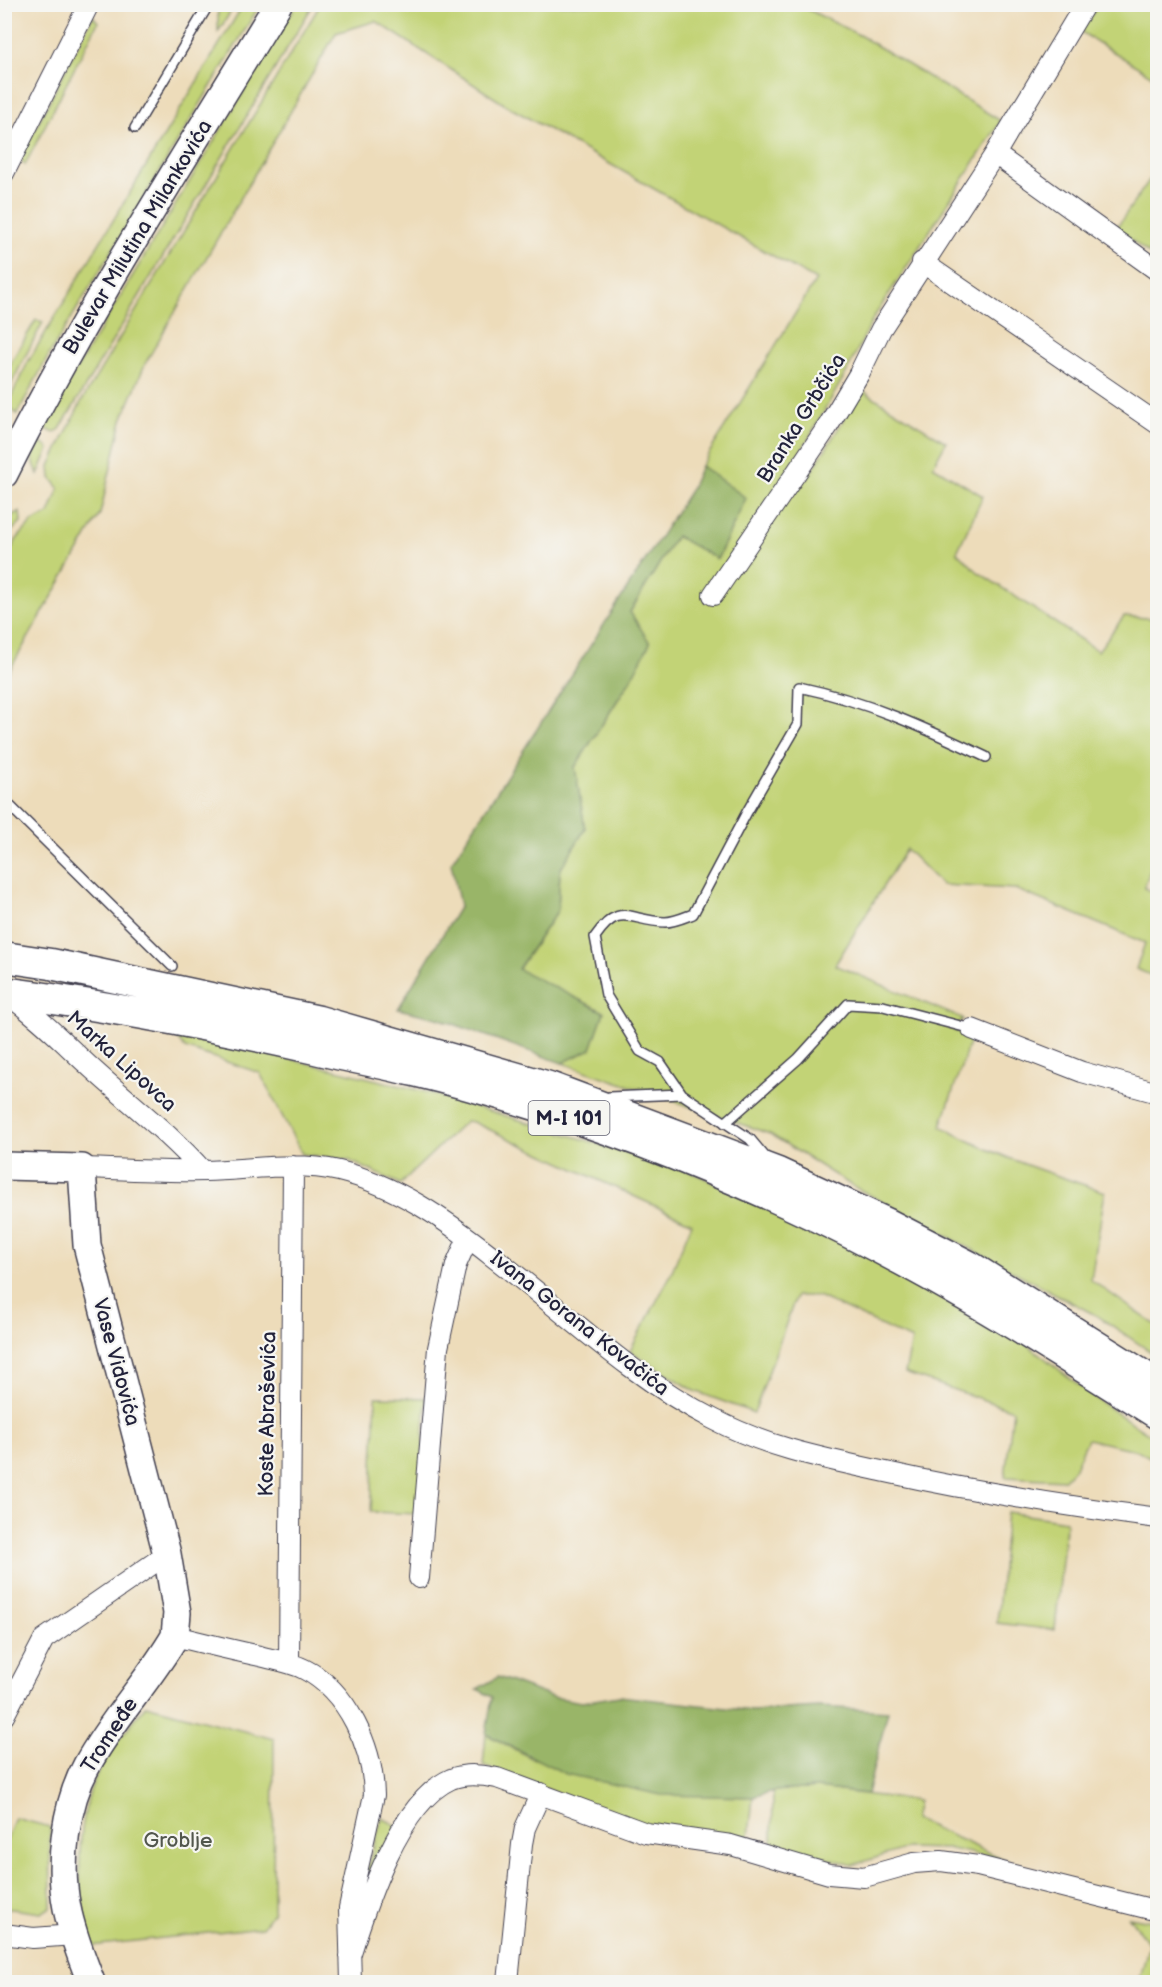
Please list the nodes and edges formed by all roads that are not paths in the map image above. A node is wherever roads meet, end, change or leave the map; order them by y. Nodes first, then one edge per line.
1 (89, 4) edge
2 (209, 4) edge
3 (278, 4) edge
4 (1085, 4) edge
5 (135, 128) dead end
6 (995, 154) junction
7 (6, 163) edge
8 (922, 262) junction
9 (1158, 271) edge
10 (1158, 424) edge
11 (4, 474) edge
12 (713, 594) dead end
13 (986, 757) dead end
14 (4, 800) edge
15 (4, 942) edge
16 (4, 957) edge
17 (51, 964) junction
18 (172, 966) dead end
19 (4, 993) edge
20 (972, 1029) joint
21 (1158, 1093) edge
22 (682, 1094) junction
23 (574, 1096) junction
24 (725, 1123) junction
25 (4, 1166) edge
26 (293, 1166) junction
27 (82, 1167) junction
28 (203, 1171) junction
29 (778, 1173) junction
30 (468, 1238) junction
31 (1158, 1385) edge
32 (1158, 1414) edge
33 (1158, 1518) edge
34 (167, 1554) junction
35 (419, 1578) dead end
36 (175, 1636) junction
37 (289, 1663) junction
38 (4, 1716) edge
39 (541, 1793) junction
40 (1158, 1911) edge
41 (4, 1934) edge
42 (74, 1935) junction
43 (350, 1956) junction
44 (91, 1983) edge
45 (351, 1983) edge
46 (508, 1983) edge

1 - 7 street
2 - 5 lane
3 - 11 street, Bulevar Milutina Milankovića
4 - 6 street, Branka Grbčića
6 - 8 street, Branka Grbčića
6 - 9 street
8 - 10 street
8 - 12 street, Branka Grbčića
13 - 22 lane
14 - 18 lane
15 - 17 main road
16 - 17 main road, M-I 101
17 - 23 main road, M-I 101
19 - 28 street, Marka Lipovca
19 - 32 main road, M-I 101
20 - 21 street
20 - 24 lane
22 - 23 lane
22 - 24 lane
23 - 29 main road, M-I 101
24 - 29 lane
25 - 27 street, Ivana Gorana Kovačića
26 - 28 street, Ivana Gorana Kovačića
26 - 30 street, Ivana Gorana Kovačića
26 - 37 street, Koste Abraševića
27 - 28 street, Ivana Gorana Kovačića
27 - 34 street, Vase Vidovića
29 - 31 main road, M-I 101
30 - 33 street, Ivana Gorana Kovačića
30 - 35 street
34 - 36 street, Vase Vidovića
34 - 38 street
36 - 37 street
36 - 42 street, Tromeđe
37 - 43 street
39 - 40 street
39 - 43 street
39 - 46 street
41 - 42 street
42 - 44 street, Tromeđe
43 - 45 street

